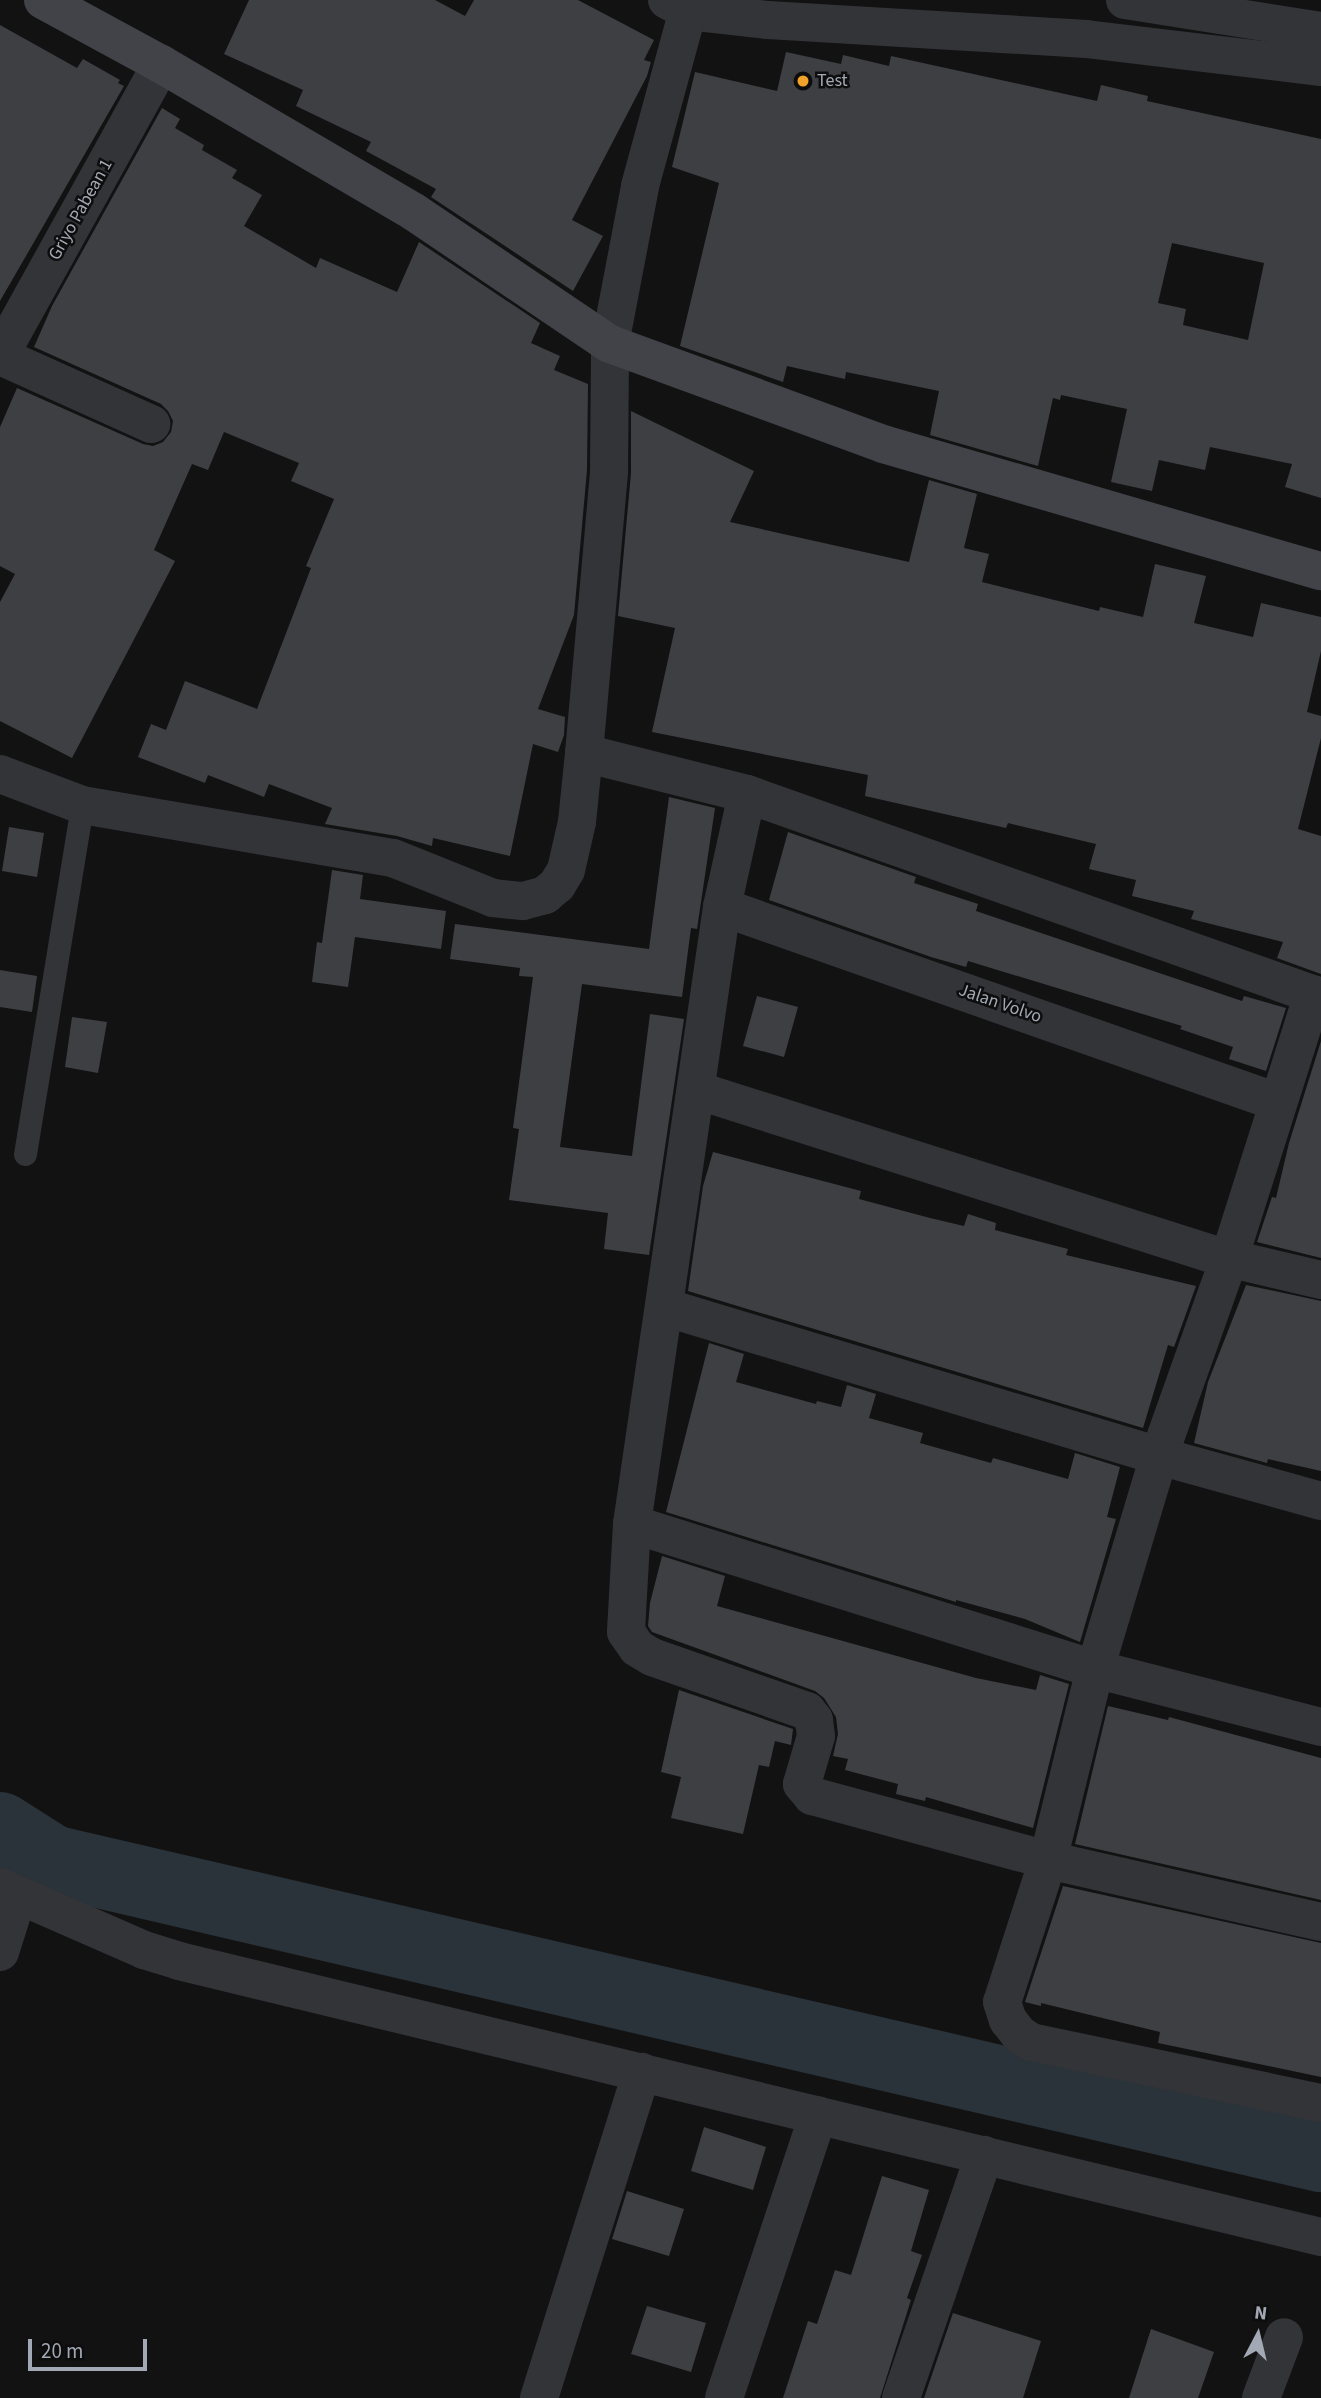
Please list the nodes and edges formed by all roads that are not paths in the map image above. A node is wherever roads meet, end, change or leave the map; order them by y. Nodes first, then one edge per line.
1 (43, 0) edge
2 (1125, 0) edge
3 (682, 4) edge
4 (1321, 31) edge
5 (161, 64) junction
6 (1321, 66) edge
7 (610, 344) junction
8 (0, 356) edge
9 (151, 424) dead end
10 (1321, 571) edge
11 (584, 753) junction
12 (0, 774) edge
13 (747, 794) junction
14 (82, 805) junction
15 (722, 906) junction
16 (1317, 996) edge
17 (696, 1090) junction
18 (1277, 1102) junction
19 (25, 1154) dead end
20 (1229, 1259) junction
21 (1321, 1280) edge
22 (664, 1307) junction
23 (1159, 1457) junction
24 (1321, 1501) edge
25 (632, 1524) junction
26 (1095, 1669) junction
27 (1321, 1727) edge
28 (1048, 1860) junction
29 (9, 1891) edge
30 (1321, 1922) edge
31 (0, 1952) edge
32 (642, 2072) junction
33 (1321, 2102) edge
34 (818, 2115) junction
35 (984, 2155) junction
36 (1321, 2237) edge
37 (1284, 2337) dead end
38 (539, 2398) edge
39 (724, 2398) edge
40 (901, 2398) edge
41 (1261, 2398) edge

1 - 5 street
2 - 4 street
3 - 6 street
3 - 7 street
5 - 7 street
5 - 8 street, Griyo Pabean 1
7 - 10 street
7 - 11 street
8 - 9 street
11 - 13 street
11 - 14 street
12 - 14 street
13 - 15 street
13 - 16 street
14 - 19 lane
15 - 17 street
15 - 18 street, Jalan Volvo
16 - 18 street
17 - 20 street
17 - 22 street
18 - 20 street
20 - 21 street
20 - 23 street
22 - 23 street
22 - 25 street
23 - 24 street
23 - 26 street
25 - 26 street
25 - 28 street
26 - 27 street
26 - 28 street
28 - 30 street
28 - 33 street
29 - 31 street
29 - 32 street
32 - 34 street
32 - 38 street
34 - 35 street
34 - 39 street
35 - 36 street
35 - 40 street
37 - 41 street

